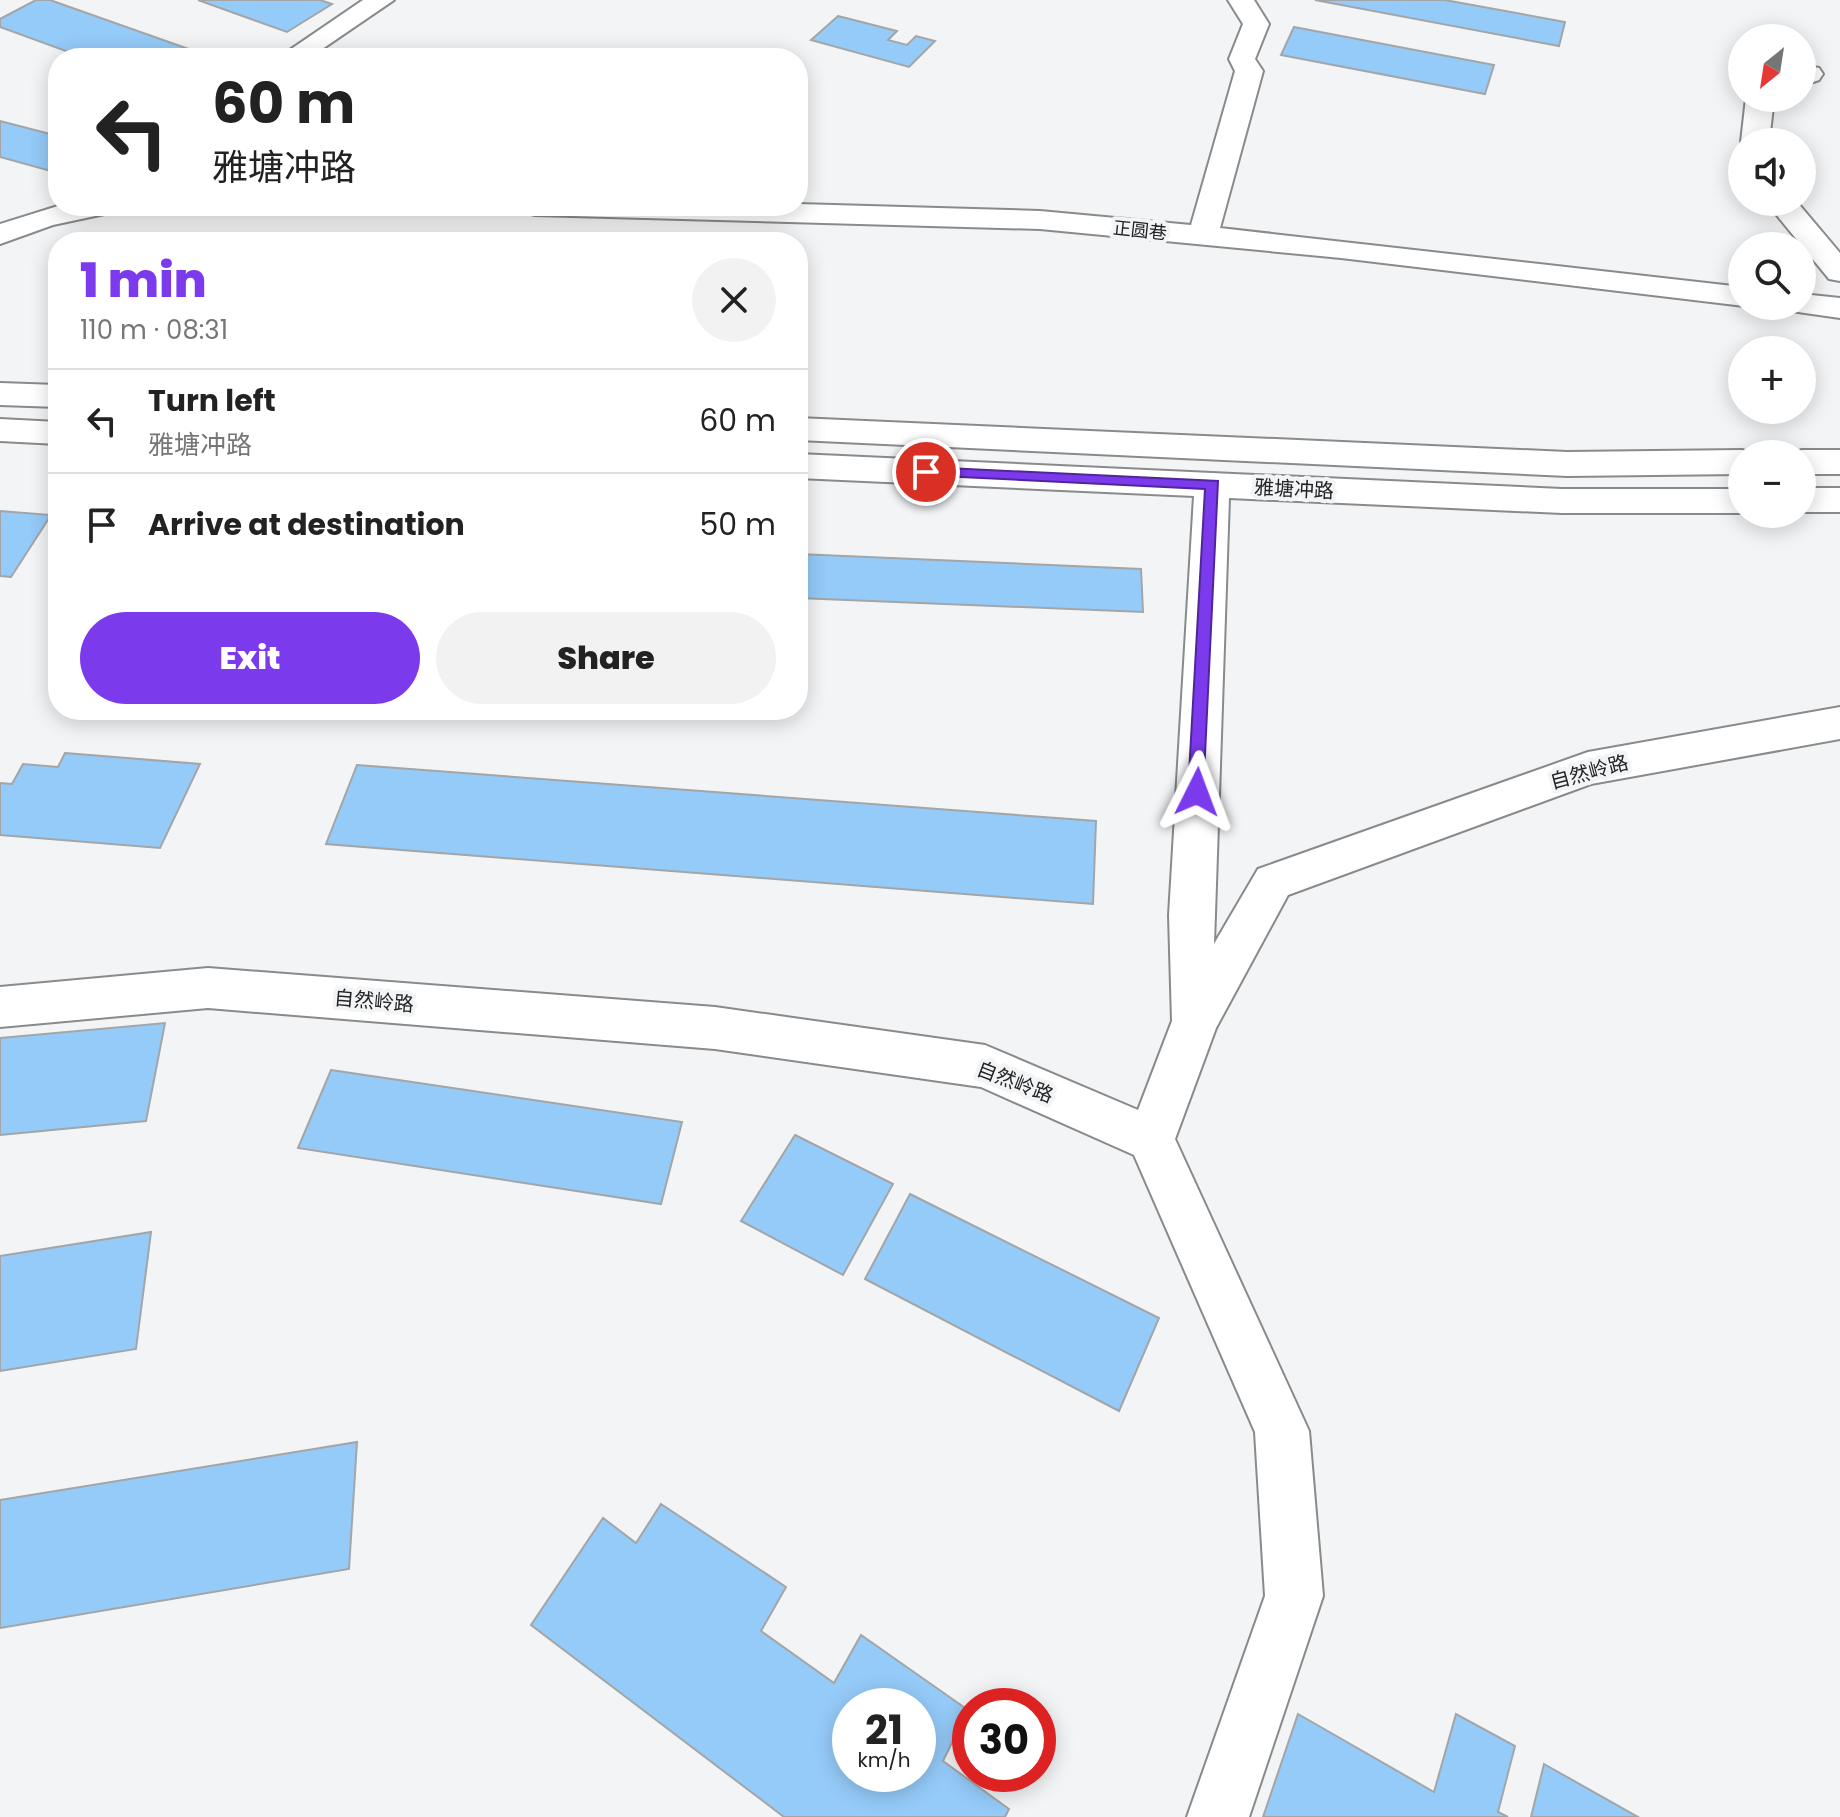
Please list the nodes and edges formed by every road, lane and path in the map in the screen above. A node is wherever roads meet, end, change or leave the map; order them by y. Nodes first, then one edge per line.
1 (381, 0) edge
2 (1241, 0) edge
3 (307, 48) edge
4 (808, 214) edge
5 (48, 215) edge
6 (1793, 216) edge
7 (0, 235) edge
8 (1203, 236) junction
9 (1840, 272) edge
10 (1728, 295) edge
11 (1816, 305) edge
12 (1840, 308) edge
13 (0, 394) edge
14 (48, 396) edge
15 (808, 429) edge
16 (0, 430) edge
17 (48, 432) edge
18 (1728, 462) edge
19 (1816, 462) edge
20 (1840, 462) edge
21 (808, 466) edge
22 (1212, 485) junction
23 (1816, 500) edge
24 (1840, 500) edge
25 (1728, 501) edge
26 (1840, 723) edge
27 (0, 1007) edge
28 (1195, 1021) junction
29 (1151, 1139) junction
30 (1218, 1817) edge

1 - 3 street
2 - 8 street
4 - 8 street, 正圆巷
5 - 7 street
6 - 9 street
8 - 10 street, 正圆巷
11 - 12 street
13 - 14 street
15 - 18 street, 雅塘冲路
16 - 17 street
19 - 20 street
21 - 22 street, 雅塘冲路
22 - 25 street, 雅塘冲路
22 - 28 street
23 - 24 street
26 - 28 street, 自然岭路
27 - 29 street, 自然岭路
28 - 29 street, 自然岭路
29 - 30 street

